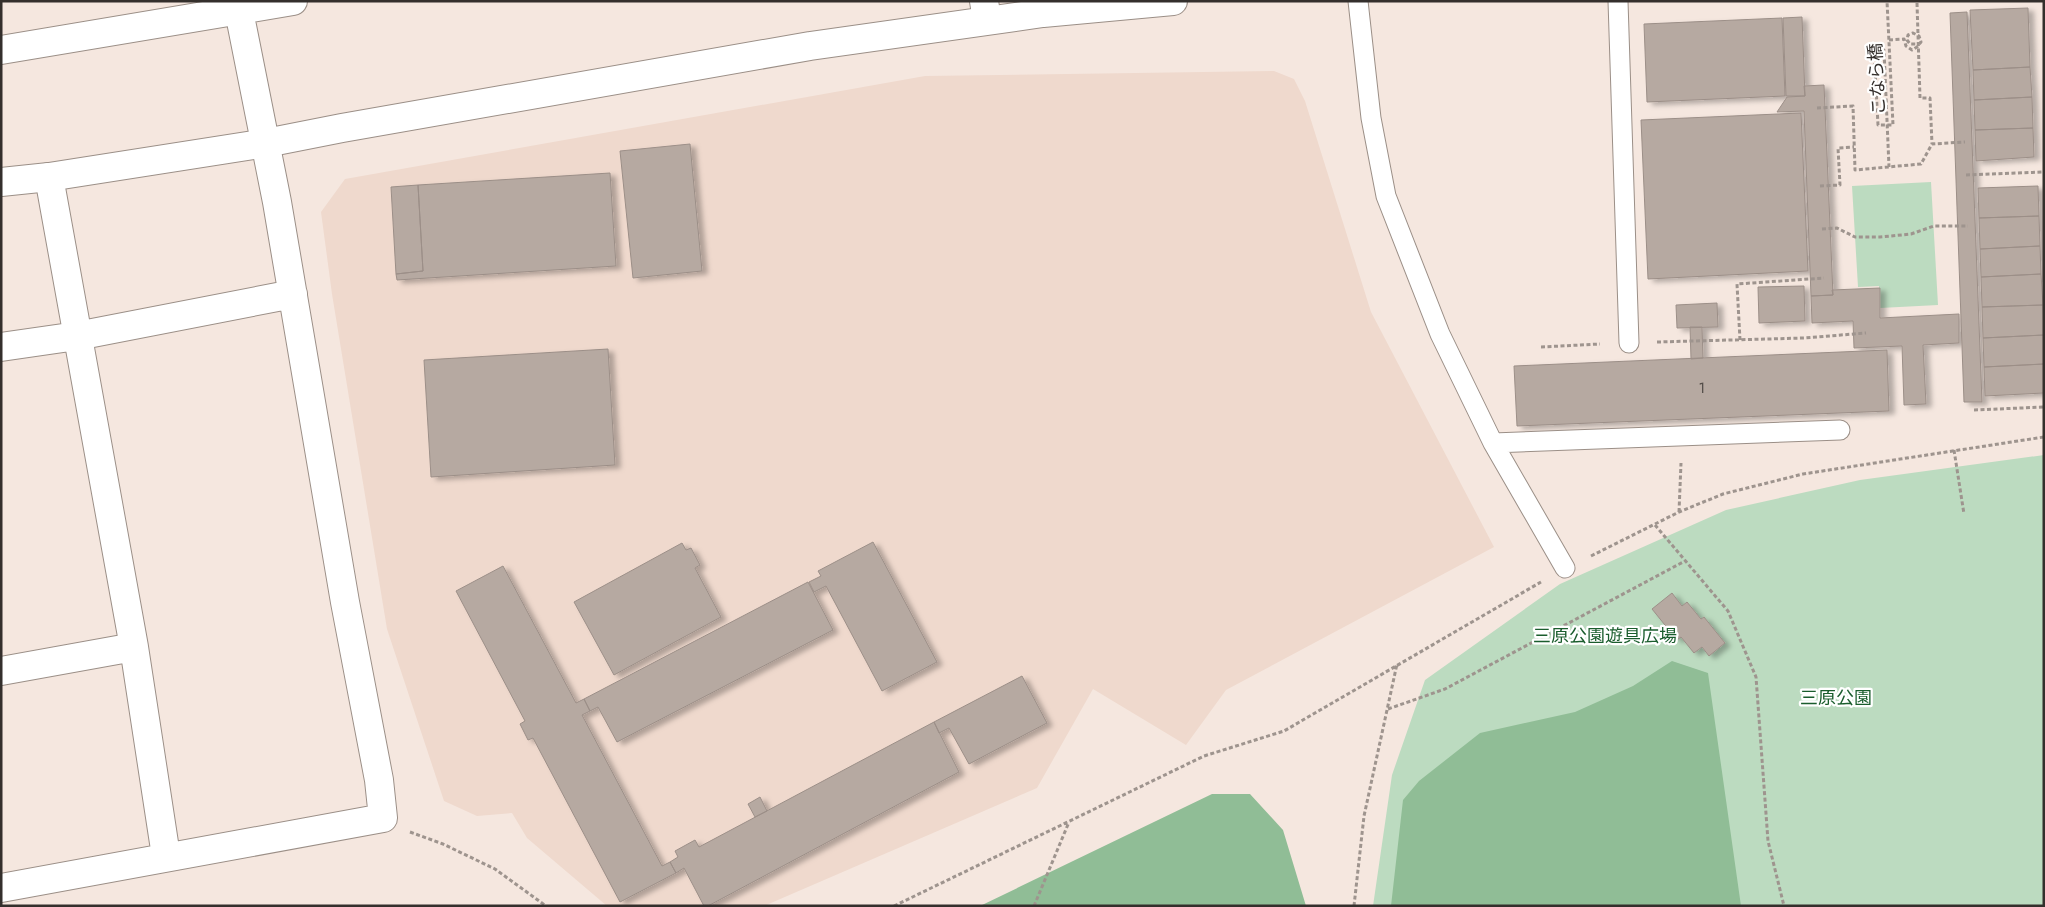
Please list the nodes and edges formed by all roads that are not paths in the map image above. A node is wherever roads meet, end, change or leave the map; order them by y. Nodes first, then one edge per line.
1 (293, 1) edge
2 (1174, 1) edge
3 (1358, 1) edge
4 (1618, 1) edge
5 (238, 6) edge
6 (986, 11) edge
7 (1, 50) edge
8 (266, 143) junction
9 (49, 178) junction
10 (1, 182) edge
11 (293, 294) junction
12 (77, 336) junction
13 (1629, 343) road end
14 (1, 347) edge
15 (1840, 430) dead end
16 (1493, 443) junction
17 (1565, 568) road end
18 (134, 647) junction
19 (1, 671) edge
20 (166, 856) junction
21 (1, 888) edge

1 - 5 street
2 - 6 street
3 - 16 lane
4 - 13 lane
5 - 7 street
5 - 8 street
6 - 8 street
8 - 9 street
8 - 11 street
9 - 10 street
9 - 12 street
11 - 12 street
11 - 20 street
12 - 14 street
12 - 18 street
15 - 16 lane
16 - 17 lane
18 - 19 street
18 - 20 street
20 - 21 street

